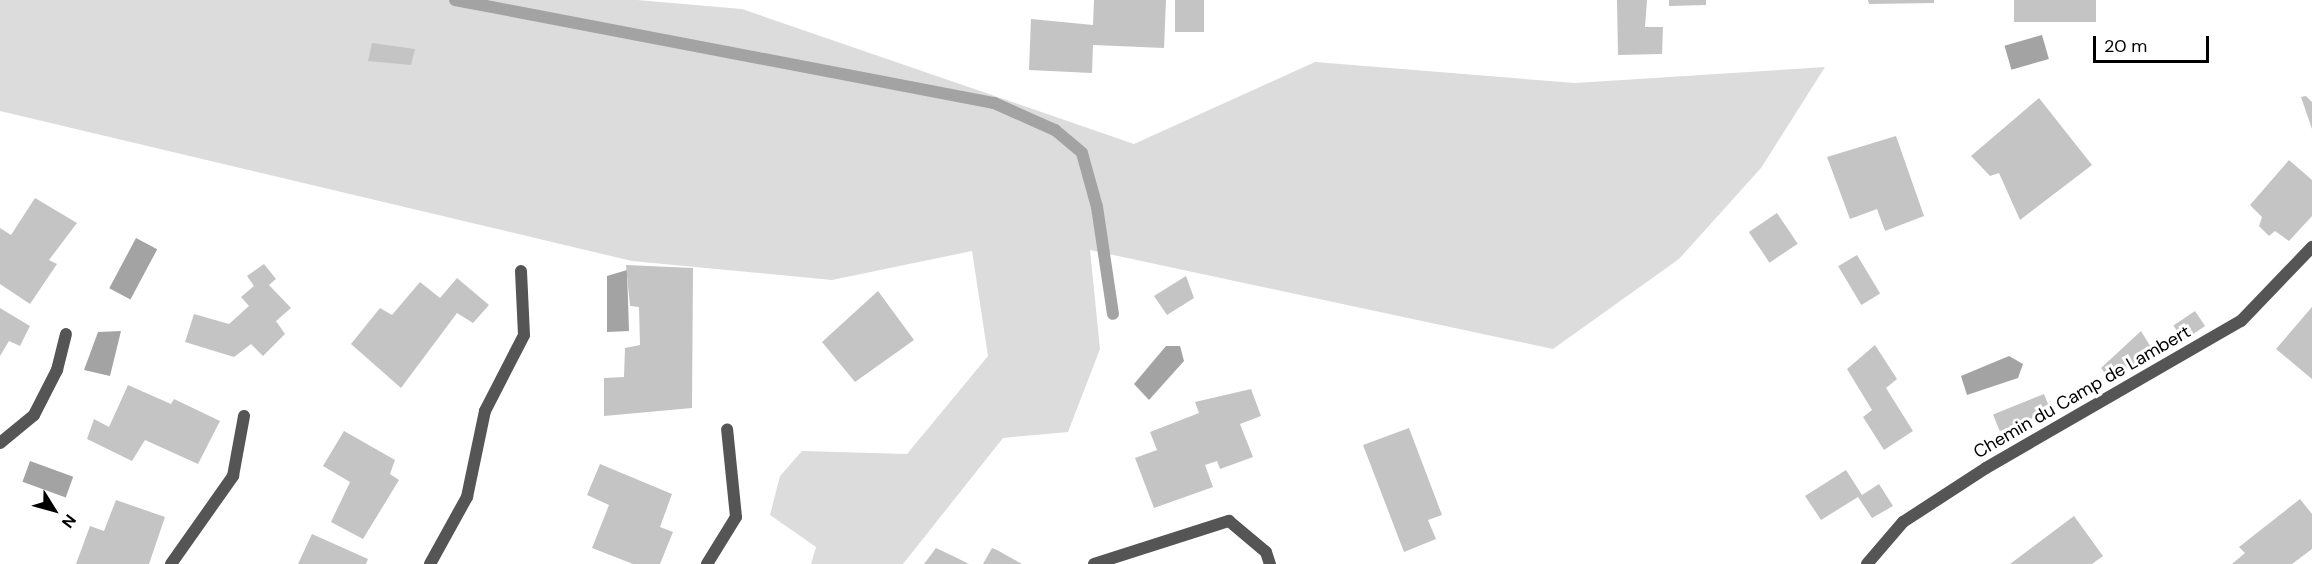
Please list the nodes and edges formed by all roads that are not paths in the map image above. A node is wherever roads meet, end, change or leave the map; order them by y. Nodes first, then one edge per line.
1 (2312, 247) edge
2 (521, 271) dead end
3 (66, 334) dead end
4 (244, 417) dead end
5 (727, 429) dead end
6 (0, 444) edge
7 (171, 564) edge
8 (430, 564) edge
9 (707, 564) edge
10 (1094, 564) edge
11 (1270, 564) edge
12 (1867, 564) edge

1 - 12 street, Chemin du Camp de Lambert
2 - 8 street
3 - 6 street
4 - 7 street
5 - 9 street
10 - 11 street

